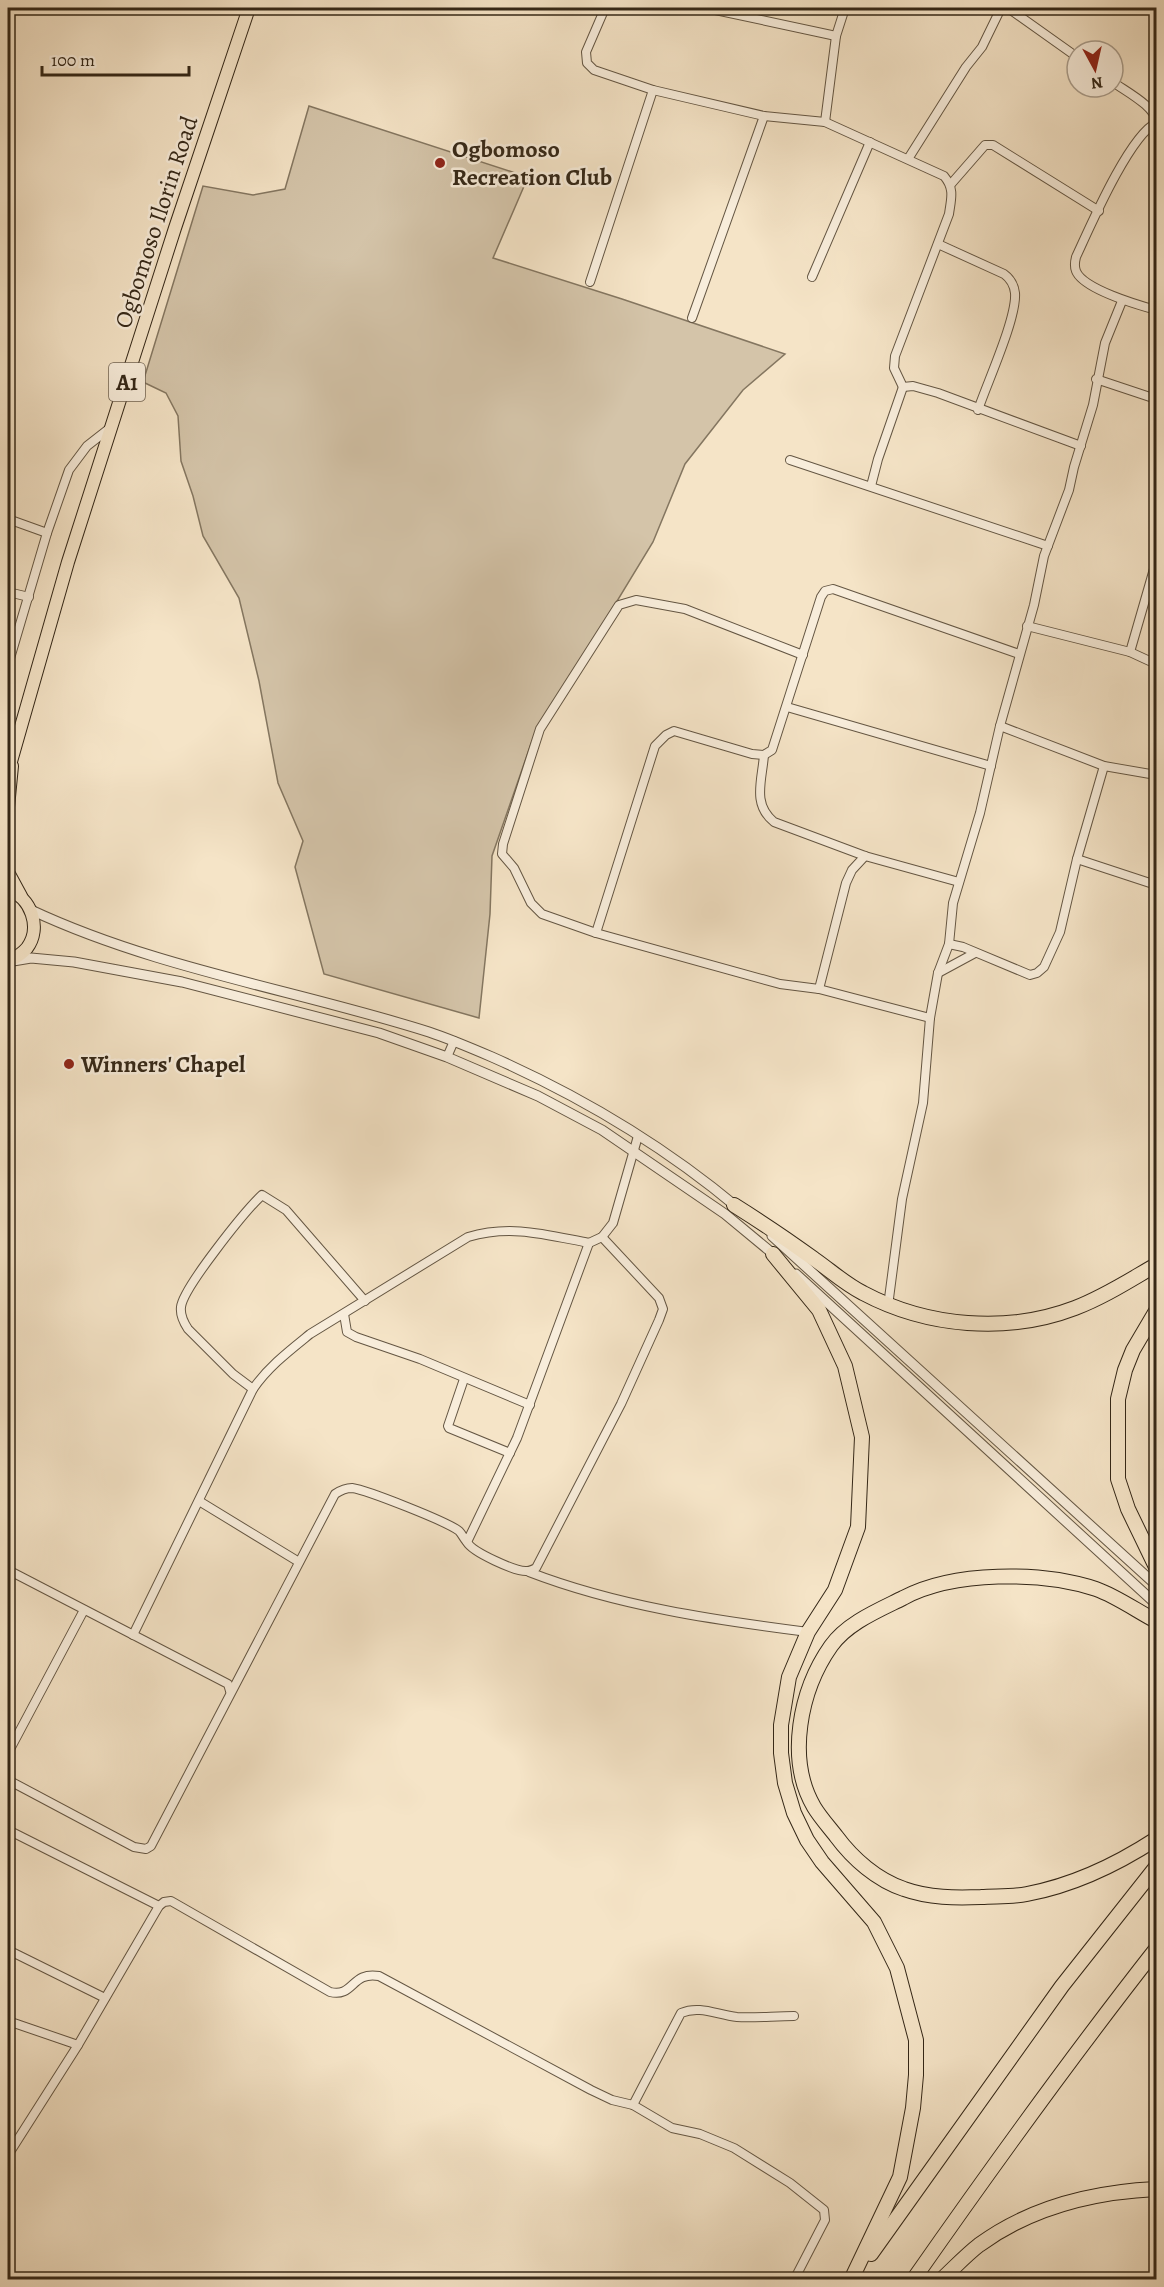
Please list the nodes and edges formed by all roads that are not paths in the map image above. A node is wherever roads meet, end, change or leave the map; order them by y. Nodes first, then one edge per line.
1 (249, 8) edge
2 (605, 8) edge
3 (706, 8) edge
4 (845, 8) edge
5 (1001, 8) edge
6 (1008, 8) edge
7 (836, 36) junction
8 (1065, 48) edge
9 (653, 90) junction
10 (1125, 91) edge
11 (764, 116) junction
12 (825, 122) junction
13 (1156, 123) edge
14 (870, 142) junction
15 (908, 159) junction
16 (951, 184) junction
17 (1099, 211) junction
18 (938, 244) junction
19 (812, 277) dead end
20 (590, 282) dead end
21 (1122, 301) junction
22 (1156, 310) edge
23 (692, 318) dead end
24 (1096, 379) junction
25 (903, 387) junction
26 (1156, 399) edge
27 (978, 410) junction
28 (113, 425) junction
29 (1081, 446) junction
30 (790, 460) dead end
31 (871, 486) junction
32 (8, 519) edge
33 (47, 533) junction
34 (1048, 546) junction
35 (1156, 562) edge
36 (8, 592) edge
37 (29, 597) junction
38 (1028, 626) junction
39 (1130, 652) junction
40 (1019, 654) junction
41 (803, 655) junction
42 (1156, 664) edge
43 (8, 665) edge
44 (787, 707) junction
45 (1000, 726) junction
46 (764, 755) junction
47 (13, 760) junction
48 (991, 766) junction
49 (1104, 766) junction
50 (8, 772) edge
51 (1156, 775) edge
52 (8, 807) edge
53 (865, 856) junction
54 (1077, 859) junction
55 (8, 872) edge
56 (959, 882) junction
57 (1156, 885) edge
58 (8, 890) edge
59 (23, 900) junction
60 (31, 910) junction
61 (596, 933) junction
62 (949, 944) junction
63 (975, 953) junction
64 (8, 962) edge
65 (938, 973) junction
66 (819, 988) junction
67 (343, 1007) junction
68 (930, 1018) junction
69 (337, 1024) junction
70 (454, 1041) junction
71 (447, 1057) junction
72 (638, 1136) junction
73 (634, 1150) junction
74 (734, 1205) junction
75 (602, 1237) junction
76 (589, 1243) junction
77 (773, 1254) junction
78 (1156, 1265) edge
79 (365, 1301) junction
80 (888, 1306) junction
81 (1156, 1311) edge
82 (344, 1314) junction
83 (464, 1379) junction
84 (253, 1389) junction
85 (530, 1405) junction
86 (510, 1453) junction
87 (199, 1502) junction
88 (467, 1542) junction
89 (299, 1562) junction
90 (1156, 1567) edge
91 (8, 1570) edge
92 (529, 1572) junction
93 (1156, 1585) edge
94 (1156, 1604) edge
95 (84, 1610) junction
96 (1156, 1621) edge
97 (808, 1632) junction
98 (133, 1635) junction
99 (230, 1691) junction
100 (8, 1753) edge
101 (8, 1780) edge
102 (8, 1830) edge
103 (1156, 1839) edge
104 (1156, 1867) edge
105 (159, 1906) junction
106 (1156, 1949) edge
107 (8, 1950) edge
108 (105, 1998) junction
109 (794, 2016) dead end
110 (8, 2021) edge
111 (78, 2045) junction
112 (633, 2105) junction
113 (11, 2143) edge
114 (8, 2155) edge
115 (1156, 2189) edge
116 (794, 2280) edge
117 (852, 2280) edge
118 (913, 2280) edge
119 (942, 2280) edge

1 - 28 highway, Ogbomoso Ilorin Road / A1
2 - 9 street
3 - 7 street
4 - 7 street
5 - 15 street
6 - 8 street
7 - 12 street
9 - 11 street
9 - 20 street
10 - 13 street
11 - 12 street
11 - 23 street
12 - 14 street
13 - 17 street
14 - 15 street
14 - 19 street
15 - 16 street
16 - 17 street
16 - 18 street
17 - 21 street
18 - 25 street
18 - 27 street
21 - 22 street
21 - 24 street
24 - 26 street
24 - 29 street
25 - 27 street
25 - 31 street
27 - 29 street
28 - 33 street
28 - 47 highway, Ogbomoso Ilorin Road / A1
29 - 34 street
30 - 31 street
31 - 34 street
32 - 33 street
33 - 37 street
34 - 38 street
35 - 39 street
36 - 37 street
37 - 43 street
38 - 39 street
38 - 40 street
39 - 42 street
40 - 41 street
40 - 45 street
41 - 44 street
41 - 61 street
44 - 46 street
44 - 48 street
45 - 48 street
45 - 49 street
46 - 53 street
46 - 61 street
47 - 50 highway, A1
47 - 52 highway, A1
48 - 56 street
49 - 51 street
49 - 54 street
53 - 56 street
53 - 66 street
54 - 57 street
54 - 63 street
55 - 59 highway
56 - 62 street
58 - 59 highway
59 - 60 highway
60 - 64 highway
60 - 67 street
61 - 66 street
62 - 63 street
62 - 65 street
63 - 65 street
64 - 69 street
65 - 68 street
66 - 68 street
67 - 69 street
67 - 70 street
68 - 80 street
69 - 71 street
70 - 71 street
70 - 72 street
71 - 73 street
72 - 73 street
72 - 74 street
73 - 75 street
73 - 77 street
74 - 80 highway
74 - 93 street
75 - 76 street
75 - 92 street
76 - 79 street
76 - 85 street
77 - 94 street
77 - 97 highway
78 - 80 highway
79 - 82 street
79 - 84 street
81 - 90 highway
82 - 83 street
82 - 84 street
83 - 85 street
83 - 86 street
84 - 87 street
85 - 86 street
86 - 88 street
87 - 89 street
87 - 98 street
88 - 89 street
88 - 92 street
89 - 99 street
91 - 95 street
92 - 97 street
95 - 98 street
95 - 100 street
96 - 103 highway
97 - 117 highway
98 - 99 street
99 - 101 street
102 - 105 street
104 - 117 highway
105 - 108 street
105 - 112 street
106 - 118 highway
107 - 108 street
108 - 111 street
109 - 112 street
110 - 111 street
111 - 113 street
112 - 116 street
113 - 114 street
115 - 119 highway

